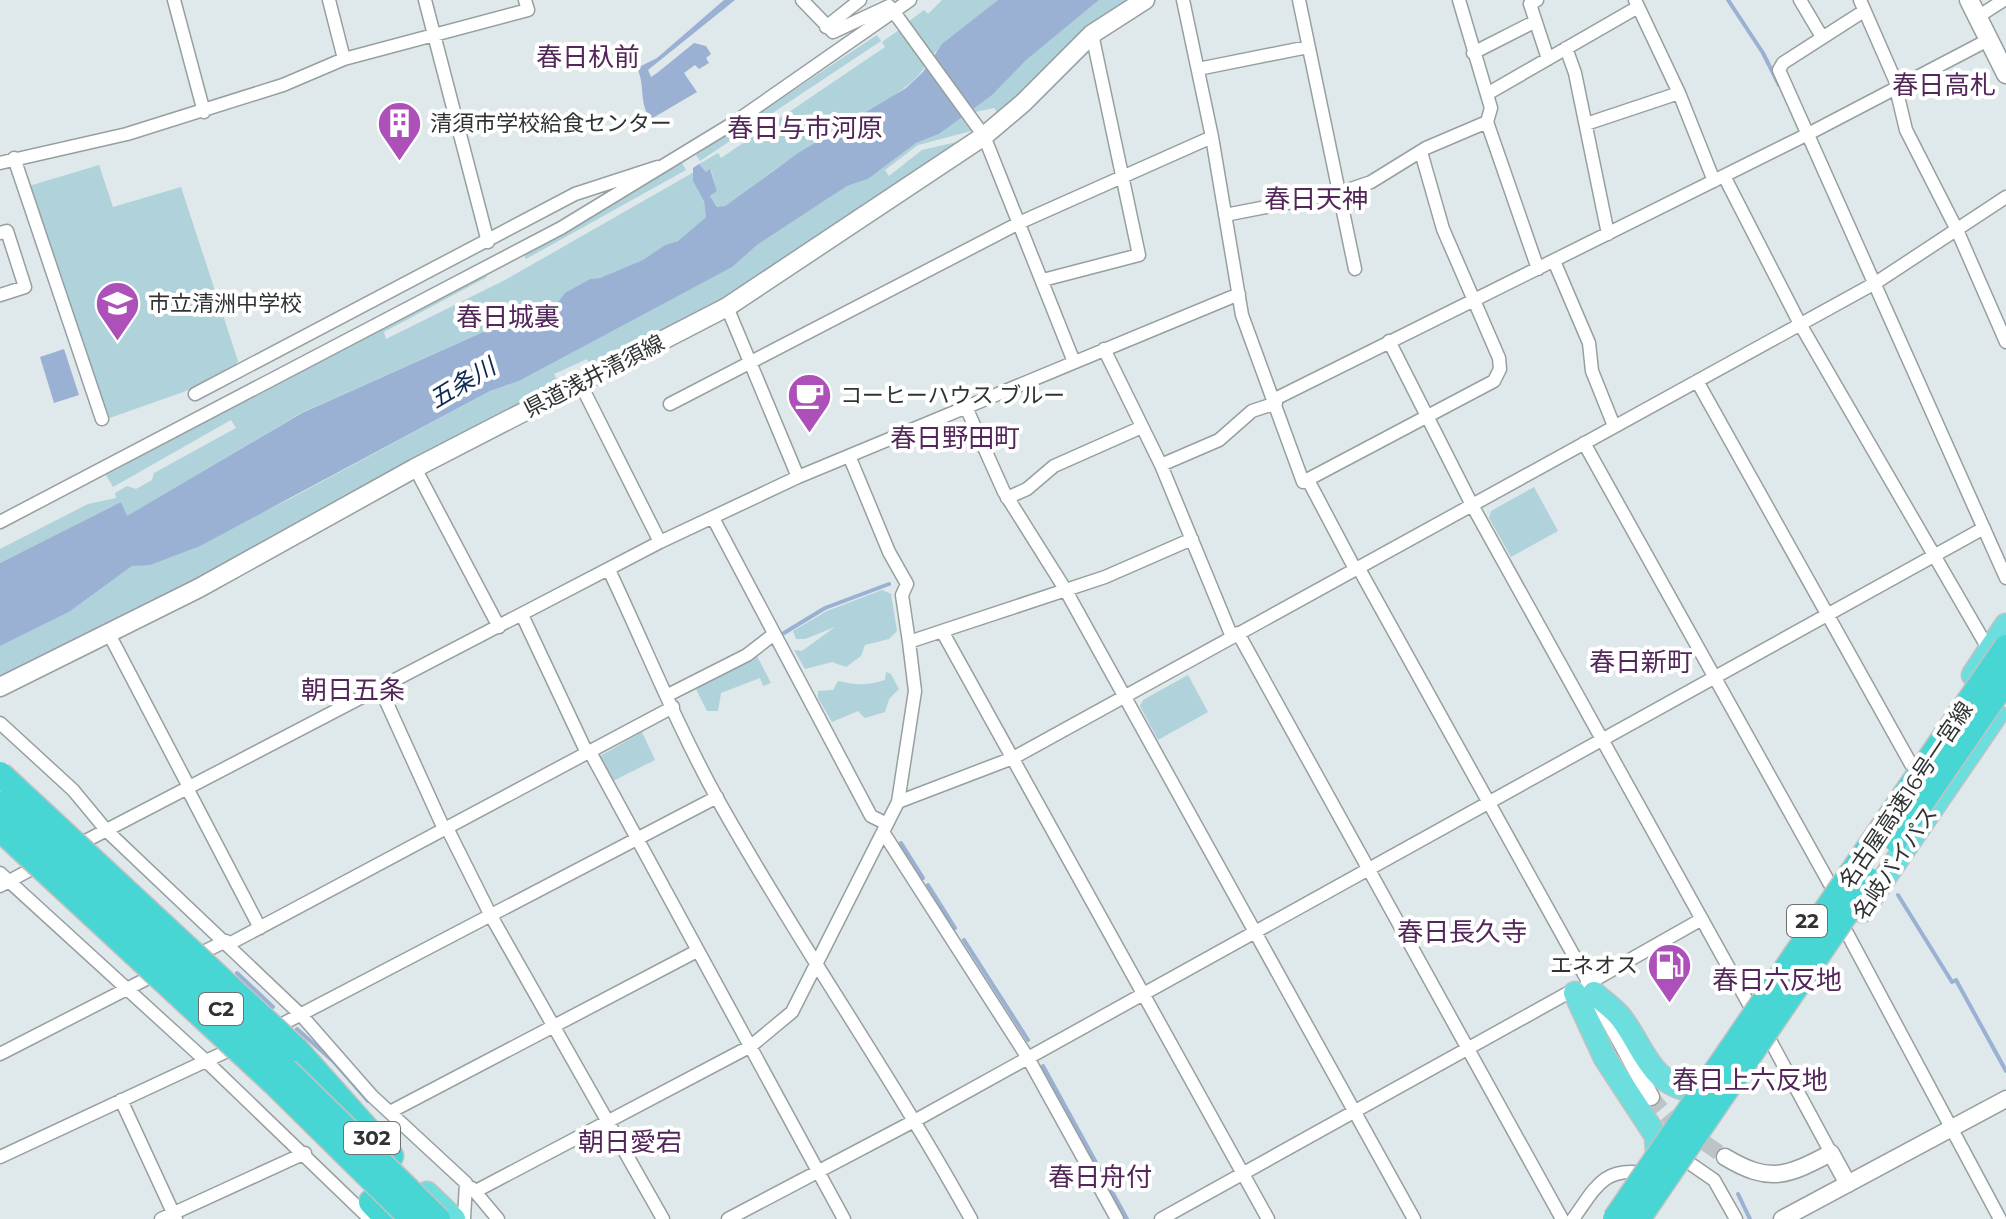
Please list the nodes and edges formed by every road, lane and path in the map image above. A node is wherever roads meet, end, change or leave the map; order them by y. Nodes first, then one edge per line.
1 (174, 0) edge
2 (329, 0) edge
3 (425, 0) edge
4 (525, 0) edge
5 (802, 0) edge
6 (860, 0) edge
7 (910, 0) edge
8 (1145, 0) edge
9 (1183, 0) edge
10 (1299, 0) edge
11 (1459, 0) edge
12 (1537, 0) edge
13 (1800, 0) edge
14 (2004, 0) edge
15 (1636, 4) edge
16 (1862, 5) edge
17 (1974, 8) edge
18 (895, 10) edge
19 (1534, 22) junction
20 (826, 27) junction
21 (1092, 34) junction
22 (436, 35) junction
23 (1822, 37) junction
24 (1990, 39) junction
25 (1308, 47) junction
26 (1566, 48) junction
27 (1473, 53) junction
28 (344, 59) junction
29 (1548, 59) junction
30 (1198, 69) junction
31 (2006, 74) edge
32 (1897, 88) junction
33 (1679, 93) junction
34 (1487, 94) junction
35 (204, 112) junction
36 (1487, 122) junction
37 (1586, 124) junction
38 (981, 132) junction
39 (1810, 133) junction
40 (1212, 137) junction
41 (1421, 152) junction
42 (14, 158) junction
43 (0, 163) edge
44 (673, 163) junction
45 (1122, 177) junction
46 (1719, 179) junction
47 (1339, 193) junction
48 (2006, 197) edge
49 (1225, 215) junction
50 (1021, 222) junction
51 (1957, 230) junction
52 (0, 233) edge
53 (1608, 234) junction
54 (488, 242) junction
55 (1554, 261) junction
56 (1355, 269) dead end
57 (1538, 269) junction
58 (1043, 280) junction
59 (1877, 282) junction
60 (1239, 294) junction
61 (0, 295) edge
62 (1474, 300) junction
63 (727, 307) junction
64 (1800, 324) junction
65 (1389, 341) junction
66 (2006, 342) edge
67 (1104, 349) junction
68 (751, 362) junction
69 (1074, 362) junction
70 (1697, 381) junction
71 (580, 383) junction
72 (195, 394) dead end
73 (1276, 401) junction
74 (670, 404) dead end
75 (965, 405) junction
76 (1427, 417) junction
77 (102, 419) dead end
78 (1614, 426) junction
79 (1142, 427) junction
80 (1584, 443) junction
81 (850, 458) junction
82 (1161, 465) junction
83 (415, 468) junction
84 (798, 477) junction
85 (1308, 480) junction
86 (1007, 498) junction
87 (1472, 505) junction
88 (713, 518) junction
89 (0, 522) edge
90 (1984, 528) junction
91 (1192, 539) junction
92 (660, 542) junction
93 (1932, 556) junction
94 (1356, 568) junction
95 (609, 570) junction
96 (2006, 578) edge
97 (1065, 589) junction
98 (522, 615) junction
99 (1827, 615) junction
100 (2006, 625) edge
101 (499, 627) junction
102 (942, 631) junction
103 (109, 634) junction
104 (774, 634) junction
105 (1235, 635) junction
106 (909, 642) junction
107 (1998, 649) edge
108 (1715, 678) junction
109 (2006, 680) edge
110 (0, 687) edge
111 (380, 688) junction
112 (1125, 696) junction
113 (671, 701) junction
114 (2006, 701) edge
115 (0, 723) edge
116 (1602, 740) junction
117 (588, 752) junction
118 (1013, 758) junction
119 (1912, 766) junction
120 (0, 774) edge
121 (188, 787) junction
122 (717, 797) junction
123 (898, 802) junction
124 (1490, 803) junction
125 (0, 804) edge
126 (446, 828) junction
127 (885, 828) junction
128 (0, 829) edge
129 (107, 831) junction
130 (635, 840) junction
131 (1369, 870) junction
132 (3, 880) edge
133 (1831, 886) junction
134 (491, 916) junction
135 (1702, 919) junction
136 (260, 928) junction
137 (1256, 932) junction
138 (1847, 933) junction
139 (228, 942) junction
140 (697, 951) junction
141 (816, 968) junction
142 (159, 976) junction
143 (1583, 986) junction
144 (126, 988) junction
145 (1144, 995) junction
146 (1750, 1006) junction
147 (302, 1016) junction
148 (554, 1027) junction
149 (1771, 1042) junction
150 (751, 1046) junction
151 (1468, 1049) junction
152 (0, 1054) edge
153 (1028, 1058) junction
154 (206, 1061) junction
155 (263, 1087) dead end
156 (1696, 1091) junction
157 (1651, 1097) tunnel mouth
158 (2006, 1099) edge
159 (121, 1100) junction
160 (1355, 1111) junction
161 (390, 1112) junction
162 (916, 1120) junction
163 (608, 1122) junction
164 (1951, 1128) junction
165 (1657, 1151) junction
166 (305, 1153) junction
167 (1831, 1153) junction
168 (391, 1156) joint
169 (0, 1157) edge
170 (1725, 1157) tunnel mouth
171 (1685, 1160) junction
172 (821, 1170) junction
173 (1643, 1173) junction
174 (1243, 1174) junction
175 (1848, 1184) junction
176 (471, 1187) junction
177 (170, 1217) edge
178 (370, 1219) edge
179 (387, 1219) edge
180 (397, 1219) edge
181 (412, 1219) edge
182 (438, 1219) edge
183 (454, 1219) edge
184 (464, 1219) edge
185 (498, 1219) edge
186 (663, 1219) edge
187 (728, 1219) edge
188 (844, 1219) edge
189 (971, 1219) edge
190 (1117, 1219) edge
191 (1161, 1219) edge
192 (1268, 1219) edge
193 (1414, 1219) edge
194 (1562, 1219) edge
195 (1573, 1219) edge
196 (1613, 1219) edge
197 (1641, 1219) edge
198 (1736, 1219) edge
199 (1782, 1219) edge
200 (2000, 1219) edge

1 - 35 street
2 - 28 street
3 - 22 street
4 - 22 street
5 - 20 street
6 - 20 street
7 - 18 street
8 - 21 main road, 県道浅井清須線
9 - 30 street
10 - 25 street
11 - 27 street
12 - 19 street
13 - 23 street
14 - 17 street
15 - 26 street
15 - 33 street
16 - 23 street
16 - 32 street
17 - 24 main road
18 - 20 street
18 - 38 street
18 - 44 street
19 - 27 street
19 - 29 street
21 - 38 main road, 県道浅井清須線
21 - 45 street
22 - 28 street
22 - 54 street
23 - 39 street
24 - 31 main road
24 - 32 street
25 - 30 street
25 - 47 street
26 - 29 street
26 - 37 street
27 - 34 street
28 - 35 street
29 - 34 street
30 - 40 street
32 - 39 street
32 - 51 street
33 - 37 street
33 - 46 street
34 - 36 street
35 - 42 street
36 - 41 street
36 - 57 street
37 - 53 street
38 - 50 street
38 - 63 main road, 県道浅井清須線
39 - 46 street
39 - 59 street
40 - 45 street
40 - 49 street
41 - 47 street
41 - 62 street
42 - 43 street
42 - 77 street
44 - 54 street
44 - 89 street
45 - 50 street
45 - 58 street
46 - 53 street
46 - 64 street
47 - 49 street
47 - 56 street
48 - 51 street
49 - 60 street
50 - 58 street
50 - 68 street
51 - 59 street
51 - 66 street
52 - 61 street
53 - 55 street
54 - 72 street
55 - 57 street
55 - 78 street
57 - 62 street
58 - 69 street
59 - 64 street
59 - 90 street
60 - 67 street
60 - 73 street
62 - 65 street
62 - 76 street
63 - 68 street
63 - 71 main road, 県道浅井清須線
64 - 70 street
64 - 93 street
65 - 73 street
65 - 76 street
67 - 69 street
67 - 79 street
68 - 74 street
68 - 84 street
69 - 75 street
70 - 78 street
70 - 99 street
71 - 83 main road, 県道浅井清須線
71 - 92 street
73 - 82 street
73 - 85 street
75 - 81 street
75 - 86 street
76 - 85 street
76 - 87 street
78 - 80 street
79 - 82 street
79 - 86 street
80 - 87 street
80 - 108 street
81 - 84 street
81 - 106 street
82 - 91 street
83 - 101 street
83 - 103 main road, 県道浅井清須線
84 - 88 street
85 - 94 street
86 - 97 street
87 - 94 street
87 - 116 street
88 - 92 street
88 - 104 street
90 - 93 street
90 - 96 street
91 - 97 street
91 - 105 street
92 - 95 street
93 - 99 street
93 - 107 street
94 - 105 street
94 - 124 street
95 - 98 street
95 - 113 street
97 - 102 street
97 - 112 street
98 - 101 street
98 - 117 street
99 - 108 street
99 - 119 street
100 - 107 highway, 名岐バイパス / 22
101 - 111 street
102 - 106 street
102 - 118 street
103 - 110 main road, 県道浅井清須線
103 - 121 street
104 - 113 street
104 - 127 street
105 - 112 street
105 - 131 street
106 - 123 street
107 - 119 highway, 名岐バイパス / 22
107 - 196 highway, 名古屋高速16号一宮線, bridge
108 - 116 street
108 - 133 street
109 - 197 highway, 名古屋高速16号一宮線, bridge
111 - 121 street
111 - 126 street
112 - 118 street
112 - 137 street
113 - 117 street
113 - 122 street
114 - 138 highway, 名岐バイパス / 22
115 - 129 street
116 - 124 street
116 - 135 street
117 - 126 street
117 - 130 street
118 - 123 street
118 - 145 street
119 - 133 highway, 名岐バイパス / 22
120 - 168 highway, bridge
121 - 129 street
121 - 136 street
122 - 130 street
122 - 141 street
123 - 127 street
124 - 131 street
124 - 143 street
125 - 182 highway, C2, bridge
126 - 134 street
126 - 136 street
127 - 141 street
127 - 153 street
128 - 142 highway, C2, bridge
129 - 132 street
129 - 139 street
130 - 134 street
130 - 140 street
131 - 137 street
131 - 151 street
132 - 144 street
133 - 146 highway, 名岐バイパス / 22
134 - 147 street
134 - 148 street
135 - 143 street
135 - 146 street
136 - 139 street
137 - 145 street
137 - 160 street
138 - 149 highway, 名岐バイパス / 22
138 - 164 street
139 - 144 street
139 - 147 street
140 - 148 street
140 - 150 street
141 - 150 street
141 - 162 street
142 - 179 highway, bridge
142 - 181 highway, C2, bridge
143 - 151 street
143 - 156 highway
143 - 157 street
143 - 165 highway
144 - 152 street
144 - 154 street
145 - 153 street
145 - 174 street
146 - 156 highway, 名岐バイパス / 22
147 - 154 street
147 - 161 street
148 - 161 street
148 - 163 street
149 - 167 street
149 - 171 highway, 名岐バイパス / 22
150 - 163 street
150 - 172 street
151 - 160 street
151 - 194 street
153 - 162 street
153 - 190 street
154 - 159 street
154 - 166 street
155 - 180 highway, 302
156 - 165 highway, 名岐バイパス / 22
158 - 164 street
159 - 169 street
159 - 177 street
160 - 174 street
160 - 193 street
161 - 176 street
162 - 172 street
162 - 189 street
163 - 176 street
163 - 186 street
164 - 175 street
164 - 200 street
165 - 173 highway, 名岐バイパス / 22
166 - 177 street
166 - 178 street
167 - 170 street
167 - 175 street
168 - 183 highway, 302
171 - 197 highway, 名岐バイパス / 22
171 - 198 street
172 - 187 street
172 - 188 street
173 - 195 street
173 - 196 highway, 名岐バイパス / 22
174 - 191 street
174 - 192 street
175 - 199 street
176 - 184 street
176 - 185 street

